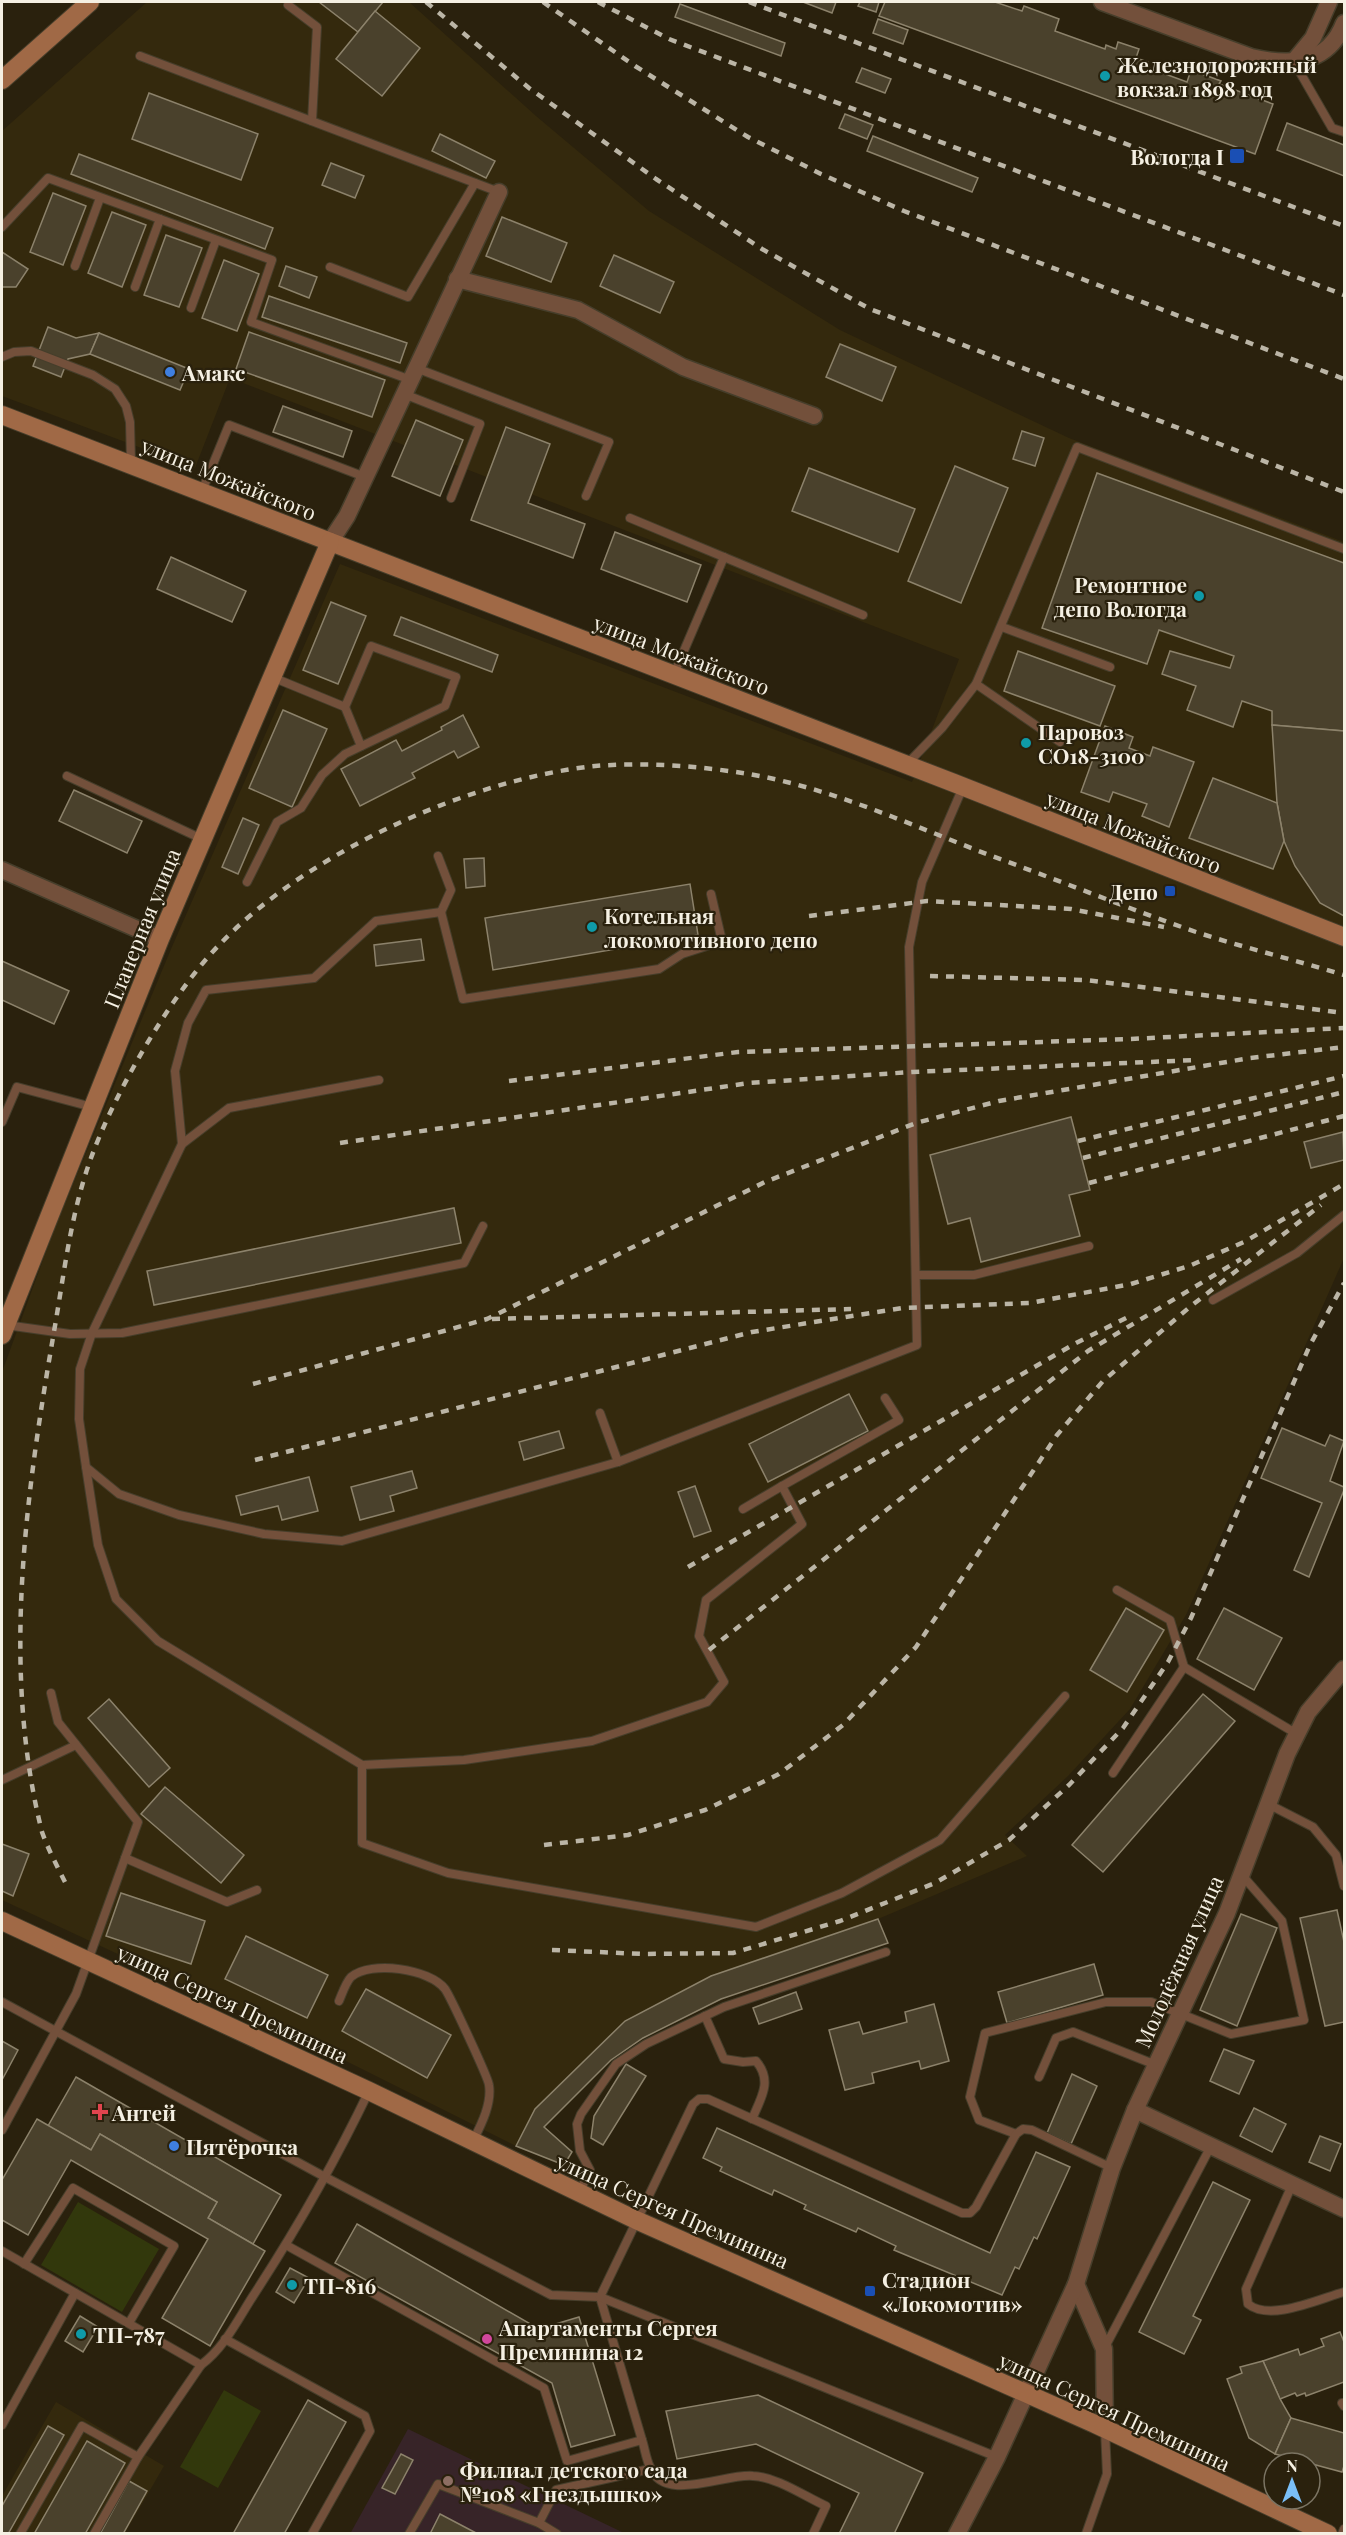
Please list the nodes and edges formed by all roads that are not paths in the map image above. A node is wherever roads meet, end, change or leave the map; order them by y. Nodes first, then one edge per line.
1 (90, 2) edge
2 (1102, 2) edge
3 (1329, 2) edge
4 (288, 5) dead end
5 (1344, 22) edge
6 (140, 56) dead end
7 (1294, 62) junction
8 (2, 80) edge
9 (312, 121) junction
10 (1344, 132) edge
11 (475, 183) junction
12 (499, 192) joint
13 (100, 198) junction
14 (160, 219) junction
15 (2, 227) edge
16 (216, 240) junction
17 (75, 266) dead end
18 (330, 267) dead end
19 (458, 279) junction
20 (135, 287) dead end
21 (191, 309) dead end
22 (2, 357) edge
23 (410, 381) junction
24 (2, 415) edge
25 (814, 416) dead end
26 (131, 464) junction
27 (365, 477) junction
28 (202, 491) junction
29 (586, 496) dead end
30 (451, 498) dead end
31 (630, 518) dead end
32 (330, 542) junction
33 (1344, 549) edge
34 (724, 556) junction
35 (863, 615) dead end
36 (1002, 627) junction
37 (1110, 667) dead end
38 (674, 675) junction
39 (271, 677) junction
40 (976, 684) junction
41 (345, 707) junction
42 (1060, 742) dead end
43 (361, 746) junction
44 (906, 765) junction
45 (67, 776) dead end
46 (963, 787) junction
47 (202, 839) junction
48 (438, 855) dead end
49 (2, 870) edge
50 (247, 882) dead end
51 (711, 894) dead end
52 (441, 912) junction
53 (1344, 937) edge
54 (160, 939) junction
55 (379, 1080) dead end
56 (93, 1107) junction
57 (2, 1122) edge
58 (182, 1144) junction
59 (1344, 1215) edge
60 (483, 1226) dead end
61 (1089, 1246) dead end
62 (916, 1275) junction
63 (1213, 1300) dead end
64 (3, 1330) edge
65 (92, 1333) junction
66 (885, 1398) dead end
67 (600, 1413) dead end
68 (618, 1462) junction
69 (86, 1467) junction
70 (782, 1486) junction
71 (743, 1509) dead end
72 (1117, 1590) dead end
73 (1184, 1667) junction
74 (1344, 1669) edge
75 (51, 1693) dead end
76 (1065, 1696) dead end
77 (1297, 1734) junction
78 (76, 1745) junction
79 (362, 1765) junction
80 (1113, 1773) dead end
81 (2, 1780) edge
82 (1268, 1804) junction
83 (125, 1858) junction
84 (1241, 1874) junction
85 (1344, 1886) edge
86 (257, 1890) dead end
87 (2, 1921) edge
88 (886, 1952) dead end
89 (88, 1960) junction
90 (339, 2001) dead end
91 (2, 2002) edge
92 (1180, 2014) junction
93 (705, 2016) junction
94 (57, 2030) junction
95 (1156, 2065) junction
96 (1039, 2077) dead end
97 (369, 2091) junction
98 (1136, 2109) junction
99 (752, 2119) junction
100 (2, 2130) edge
101 (1016, 2134) junction
102 (473, 2141) junction
103 (1210, 2146) junction
104 (1112, 2168) junction
105 (325, 2177) junction
106 (1292, 2185) junction
107 (579, 2193) junction
108 (1344, 2209) edge
109 (636, 2220) junction
110 (286, 2245) junction
111 (2, 2251) edge
112 (24, 2264) junction
113 (1076, 2284) junction
114 (1344, 2292) edge
115 (75, 2293) junction
116 (600, 2297) junction
117 (129, 2323) junction
118 (225, 2339) junction
119 (1104, 2349) junction
120 (201, 2365) junction
121 (1024, 2394) junction
122 (2, 2425) edge
123 (1105, 2429) junction
124 (642, 2440) junction
125 (138, 2457) junction
126 (997, 2457) junction
127 (650, 2469) junction
128 (538, 2523) junction
129 (1344, 2529) edge
130 (20, 2534) edge
131 (94, 2534) edge
132 (312, 2534) edge
133 (410, 2534) edge
134 (557, 2534) edge
135 (813, 2534) edge
136 (957, 2534) edge
137 (1086, 2534) edge
138 (1329, 2534) edge
139 (1342, 2534) edge

1 - 8 street
2 - 7 street
3 - 7 street
4 - 9 lane
5 - 7 street
6 - 9 lane
7 - 10 lane
9 - 11 lane
11 - 12 lane
11 - 18 lane
12 - 19 street
13 - 14 lane
13 - 15 lane
13 - 17 lane
14 - 16 lane
14 - 20 lane
16 - 21 lane
16 - 23 lane
19 - 23 street
19 - 25 street
22 - 26 lane
23 - 27 street
23 - 29 lane
23 - 30 lane
24 - 26 street, улица Можайского
26 - 28 street, улица Можайского
27 - 28 lane
27 - 32 street
28 - 32 street, улица Можайского
31 - 34 lane
32 - 38 street, улица Можайского
32 - 39 street, Планерная улица
33 - 36 lane
34 - 35 lane
34 - 38 lane
36 - 37 lane
36 - 40 lane
38 - 44 street, улица Можайского
39 - 41 lane
39 - 47 street, Планерная улица
40 - 42 lane
40 - 44 lane
41 - 43 lane
41 - 43 lane
43 - 50 lane
44 - 46 street, улица Можайского
45 - 47 lane
46 - 53 street, улица Можайского
46 - 62 lane
47 - 54 street, Планерная улица
48 - 52 lane
49 - 54 street
51 - 52 lane
52 - 58 lane
54 - 56 street, Планерная улица
55 - 58 lane
56 - 57 lane
56 - 64 street, Планерная улица
58 - 65 lane
59 - 63 lane
60 - 65 lane
61 - 62 lane
62 - 68 lane
64 - 65 lane
65 - 69 lane
66 - 70 lane
67 - 68 lane
68 - 69 lane
69 - 79 lane
70 - 71 lane
70 - 79 lane
72 - 73 lane
73 - 77 lane
73 - 80 lane
74 - 77 street, Молодёжная улица
75 - 78 lane
76 - 79 lane
77 - 82 street, Молодёжная улица
78 - 81 lane
78 - 83 lane
82 - 84 street, Молодёжная улица
82 - 85 lane
83 - 86 lane
83 - 89 lane
84 - 92 street, Молодёжная улица
84 - 92 lane
87 - 89 street, улица Сергея Преминина
88 - 93 lane
89 - 94 lane
89 - 97 street, улица Сергея Преминина
90 - 102 lane
91 - 94 lane
92 - 95 street, Молодёжная улица
92 - 101 lane
93 - 99 lane
93 - 107 lane
94 - 100 lane
94 - 105 lane
95 - 96 lane
95 - 98 street, Молодёжная улица
97 - 102 street, улица Сергея Преминина
97 - 105 lane
98 - 103 street
98 - 104 street, Молодёжная улица
99 - 101 lane
99 - 109 lane
101 - 104 lane
102 - 107 street, улица Сергея Преминина
103 - 106 street
103 - 119 lane
104 - 113 street, Молодёжная улица
105 - 110 lane
105 - 116 lane
106 - 108 street
106 - 114 lane
107 - 109 street, улица Сергея Преминина
109 - 116 lane
109 - 121 street, улица Сергея Преминина
110 - 118 lane
110 - 124 lane
111 - 112 lane
112 - 115 lane
112 - 117 lane
113 - 119 street
113 - 121 street, Молодёжная улица
115 - 117 lane
115 - 122 lane
116 - 124 lane
116 - 126 lane
117 - 120 lane
118 - 120 lane
118 - 132 lane
119 - 123 street
120 - 125 lane
121 - 123 street, улица Сергея Преминина
121 - 126 street, Молодёжная улица
123 - 137 lane
123 - 138 street, улица Сергея Преминина
124 - 127 lane
125 - 130 lane
125 - 131 lane
126 - 136 street, Молодёжная улица
127 - 128 lane
127 - 135 lane
128 - 133 lane
128 - 134 lane
129 - 139 lane

